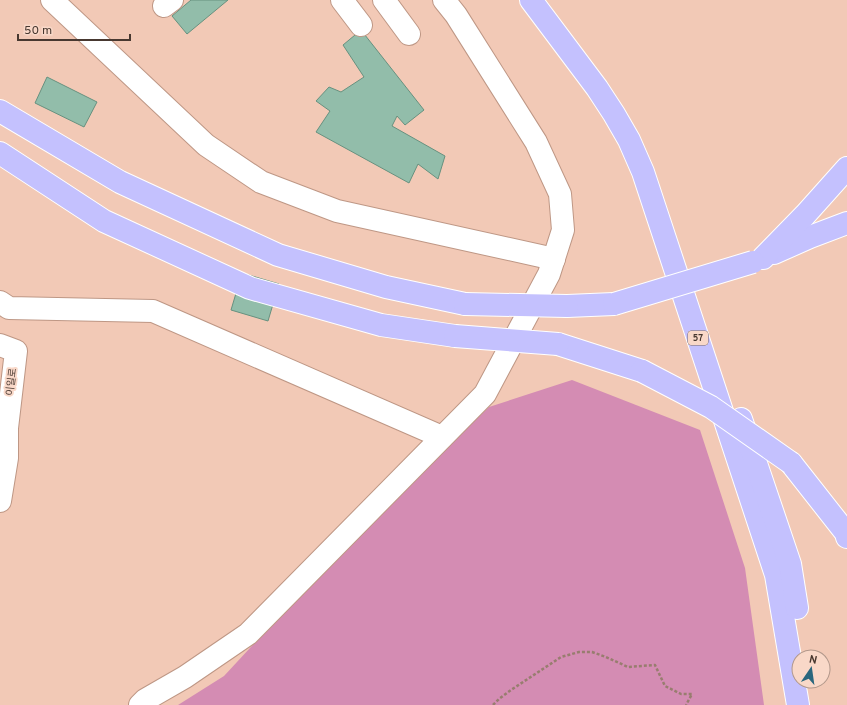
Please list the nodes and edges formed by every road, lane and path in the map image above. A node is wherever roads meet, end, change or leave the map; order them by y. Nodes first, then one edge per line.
1 (52, 0) edge
2 (342, 0) edge
3 (384, 0) edge
4 (444, 0) edge
5 (531, 0) edge
6 (549, 0) edge
7 (361, 25) dead end
8 (409, 34) dead end
9 (0, 111) edge
10 (4, 158) edge
11 (847, 168) edge
12 (847, 223) edge
13 (554, 259) junction
14 (758, 260) junction
15 (0, 302) edge
16 (0, 345) edge
17 (3, 427) edge
18 (442, 437) junction
19 (0, 501) edge
20 (847, 531) edge
21 (803, 649) edge
22 (809, 689) edge
23 (140, 705) edge
24 (493, 705) edge
25 (686, 705) edge
26 (798, 705) edge
27 (812, 705) edge

1 - 13 street
2 - 7 street
3 - 8 street
4 - 13 street
5 - 26 highway, 57
6 - 21 highway, 57
9 - 14 highway, bridge
10 - 20 highway, bridge
11 - 14 highway
12 - 14 highway
13 - 18 street
15 - 18 street
16 - 17 street, 이일로
17 - 19 street, 이일로
18 - 23 street
22 - 27 highway
24 - 25 path

